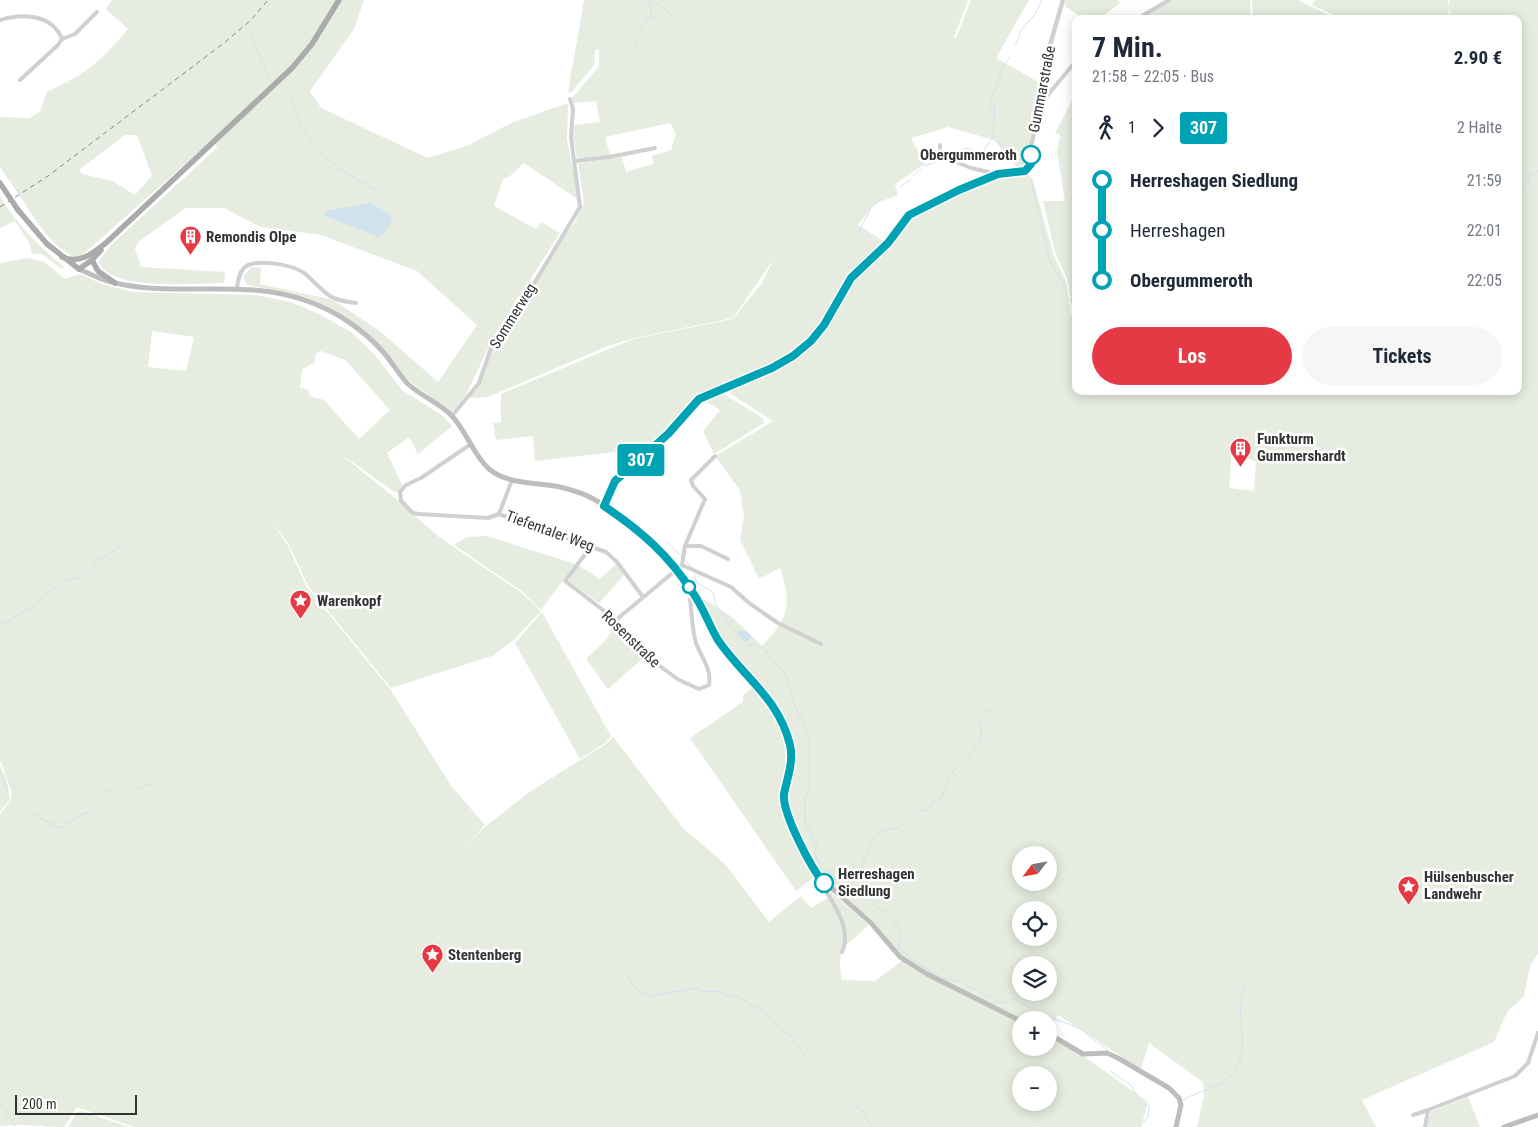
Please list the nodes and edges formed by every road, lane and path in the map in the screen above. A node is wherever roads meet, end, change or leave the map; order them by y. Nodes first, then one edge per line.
1 (339, 0) edge
2 (1063, 0) edge
3 (1169, 0) edge
4 (97, 12) dead end
5 (1144, 15) edge
6 (0, 20) edge
7 (62, 39) junction
8 (1072, 65) edge
9 (20, 80) dead end
10 (570, 99) dead end
11 (1041, 103) junction
12 (940, 145) dead end
13 (655, 148) dead end
14 (575, 161) junction
15 (998, 174) junction
16 (0, 183) edge
17 (62, 256) junction
18 (90, 258) junction
19 (79, 268) junction
20 (115, 283) junction
21 (237, 288) junction
22 (356, 303) dead end
23 (452, 416) junction
24 (471, 444) junction
25 (715, 456) dead end
26 (512, 480) junction
27 (604, 506) junction
28 (499, 514) junction
29 (592, 546) junction
30 (685, 546) junction
31 (728, 559) dead end
32 (682, 565) junction
33 (676, 569) junction
34 (694, 593) junction
35 (643, 597) junction
36 (616, 620) junction
37 (821, 644) dead end
38 (820, 878) junction
39 (842, 952) dead end
40 (1012, 1016) edge
41 (1538, 1032) edge
42 (1057, 1039) edge
43 (1428, 1110) junction
44 (1413, 1115) dead end
45 (1538, 1115) edge
46 (1176, 1127) edge
47 (1424, 1127) edge
48 (1504, 1127) edge

1 - 18 main road
2 - 11 street, Gummarstraße
3 - 5 street
4 - 7 street
6 - 7 street
7 - 9 street
8 - 11 street
10 - 14 street
11 - 15 street, Gummarstraße
12 - 15 street
13 - 14 street
14 - 23 street, Sommerweg
15 - 27 street, Gummarstraße
16 - 17 main road, bridge
17 - 18 main road
17 - 19 main road
18 - 19 main road
18 - 20 main road
19 - 20 main road
20 - 21 main road
21 - 22 street
21 - 23 main road
23 - 24 main road
24 - 26 main road
24 - 28 street
25 - 30 street
26 - 27 main road
26 - 28 street, Tiefentaler Weg
27 - 33 main road
28 - 29 street, Tiefentaler Weg
29 - 35 street, Tiefentaler Weg
29 - 36 street, Rosenstraße
30 - 31 street
30 - 32 street
32 - 33 street
32 - 37 street
33 - 34 main road
33 - 35 street
34 - 36 street, Rosenstraße
34 - 38 main road
35 - 36 street
38 - 39 street
38 - 40 main road
41 - 43 street
42 - 46 main road
43 - 44 street
43 - 47 street
45 - 48 main road

